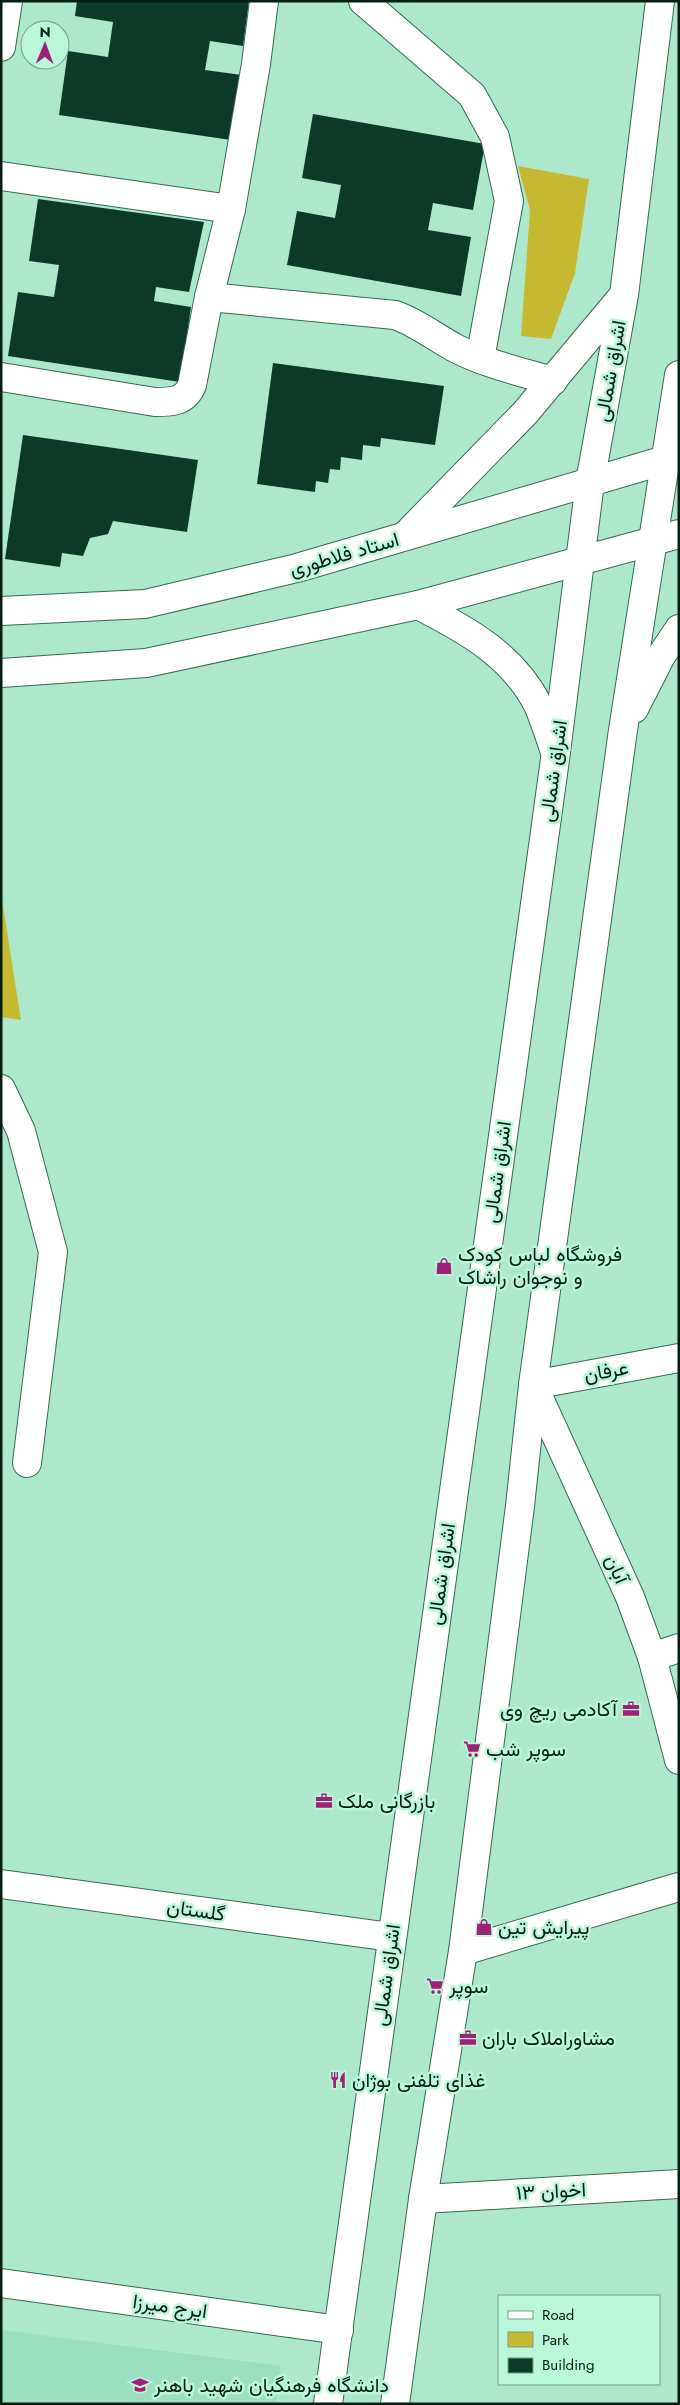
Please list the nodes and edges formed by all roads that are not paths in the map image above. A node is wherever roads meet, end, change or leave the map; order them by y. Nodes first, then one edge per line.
1 (8, 1) edge
2 (264, 1) edge
3 (363, 1) edge
4 (660, 1) edge
5 (1, 47) edge
6 (1, 176) edge
7 (231, 209) junction
8 (624, 295) junction
9 (209, 298) junction
10 (480, 359) junction
11 (679, 375) edge
12 (1, 378) edge
13 (553, 381) junction
14 (672, 458) edge
15 (590, 482) junction
16 (679, 534) edge
17 (404, 536) junction
18 (651, 541) junction
19 (579, 560) junction
20 (418, 605) junction
21 (1, 611) edge
22 (679, 629) edge
23 (1, 673) edge
24 (623, 730) junction
25 (556, 752) junction
26 (1, 1089) edge
27 (679, 1358) edge
28 (533, 1384) junction
29 (27, 1463) dead end
30 (679, 1648) edge
31 (652, 1657) junction
32 (679, 1760) edge
33 (1, 1884) edge
34 (679, 1887) edge
35 (391, 1937) junction
36 (463, 1951) junction
37 (679, 2184) edge
38 (423, 2199) junction
39 (1, 2282) edge
40 (339, 2330) junction
41 (328, 2404) edge
42 (395, 2404) edge

1 - 5 main road
2 - 7 main road
3 - 10 main road
4 - 8 main road, اشراق شمالی
6 - 7 main road
7 - 9 main road
8 - 13 main road
8 - 15 main road, اشراق شمالی
9 - 10 main road
9 - 12 main road
10 - 13 main road
11 - 14 main road
13 - 17 main road
14 - 15 main road, استاد فلاطوری
14 - 18 main road
15 - 17 main road, استاد فلاطوری
15 - 19 main road, اشراق شمالی
16 - 18 main road
17 - 21 main road, استاد فلاطوری
18 - 19 main road
18 - 24 main road
19 - 20 main road
19 - 25 main road, اشراق شمالی
20 - 23 main road
20 - 25 main road
22 - 24 main road
24 - 28 main road
25 - 35 main road, اشراق شمالی
26 - 29 main road
27 - 28 main road, عرفان
28 - 31 main road, آبان
28 - 36 main road
30 - 31 main road
31 - 32 main road, آبان
33 - 35 main road, گلستان
34 - 36 main road
35 - 40 main road, اشراق شمالی
36 - 38 main road
37 - 38 main road, اخوان ۱۳
38 - 42 main road
39 - 40 main road, ایرج میرزا
40 - 41 main road, اشراق شمالی

